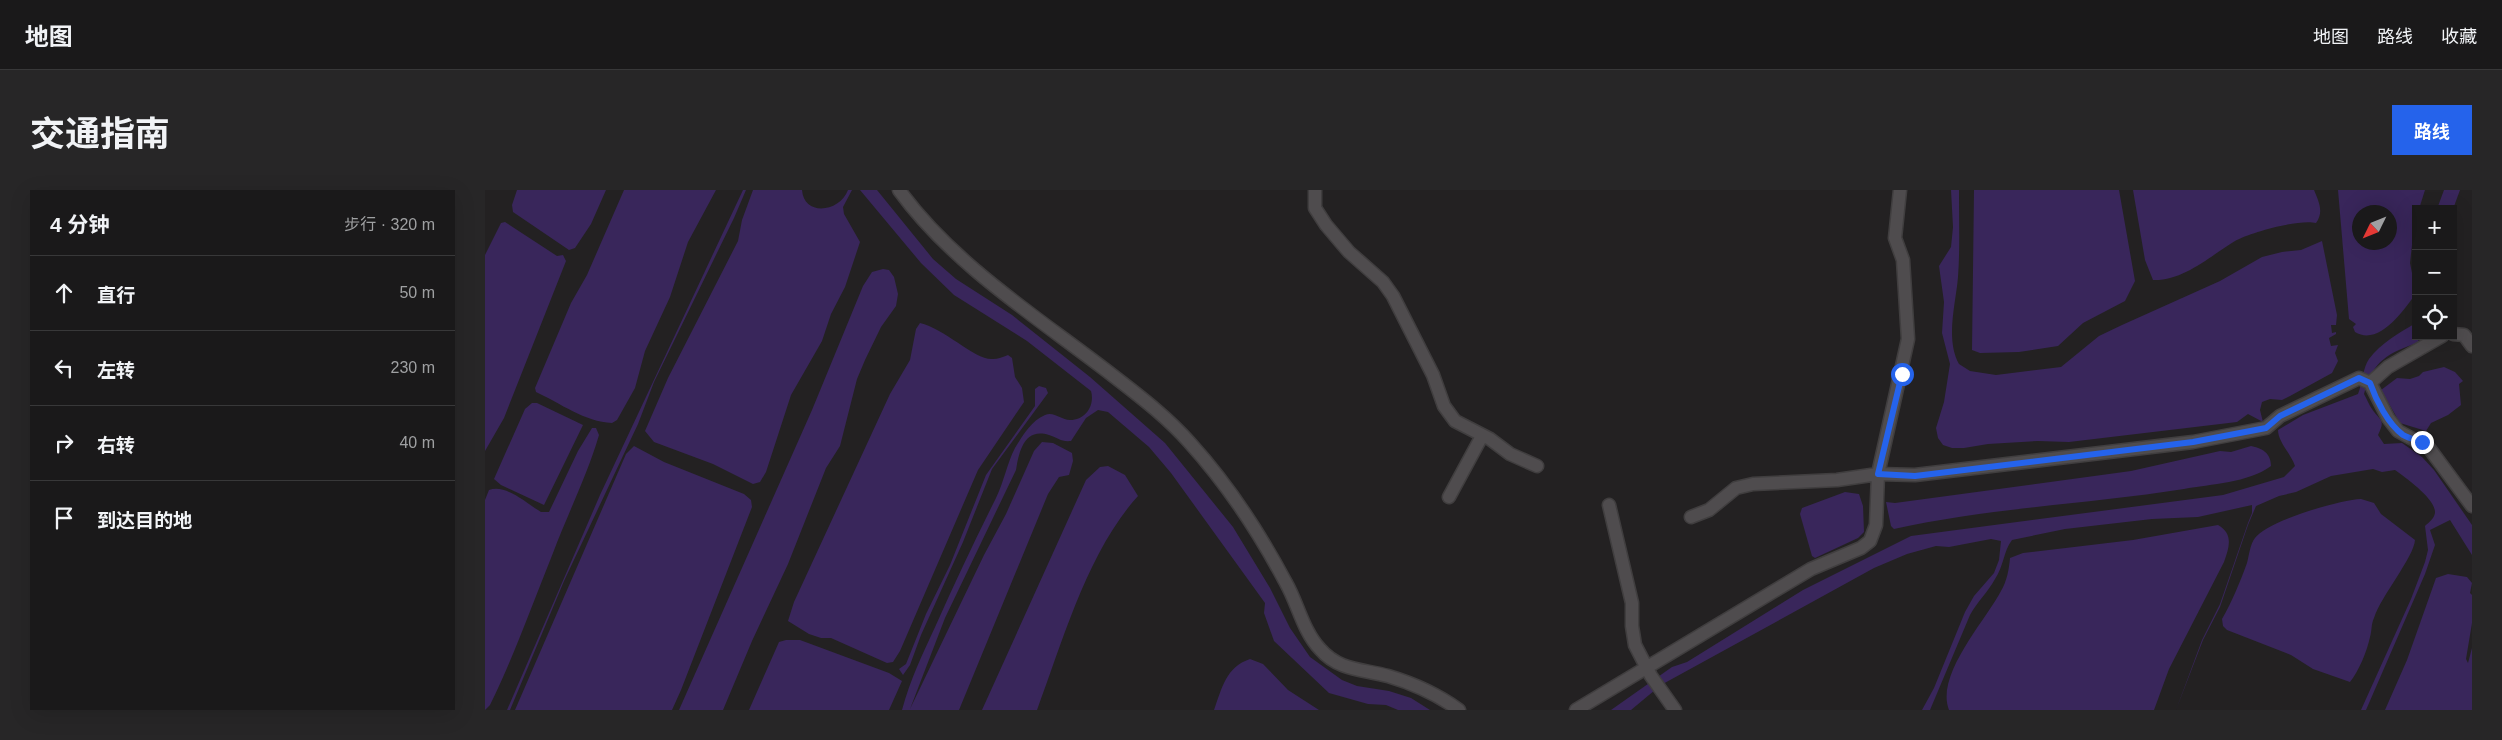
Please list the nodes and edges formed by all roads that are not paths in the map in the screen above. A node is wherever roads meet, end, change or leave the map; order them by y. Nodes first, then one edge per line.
1 (899, 190) edge
2 (1315, 190) edge
3 (1900, 190) edge
4 (2457, 334) edge
5 (2435, 340) edge
6 (2472, 346) edge
7 (2365, 381) junction
8 (1482, 436) junction
9 (1537, 466) dead end
10 (1878, 474) junction
11 (1449, 498) dead end
12 (1609, 505) dead end
13 (2472, 506) edge
14 (1691, 517) dead end
15 (1649, 672) junction
16 (1459, 710) edge
17 (1576, 710) edge
18 (1675, 710) edge

1 - 16 street
2 - 8 street
3 - 10 street
4 - 6 street
5 - 7 street
7 - 10 street
7 - 13 street
8 - 9 street
8 - 11 street
10 - 14 street
10 - 15 street
12 - 15 street
15 - 17 street
15 - 18 street

